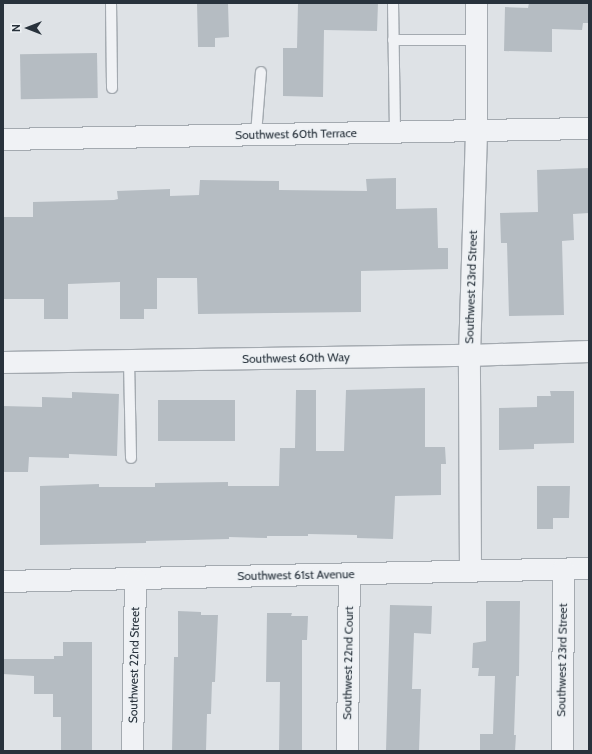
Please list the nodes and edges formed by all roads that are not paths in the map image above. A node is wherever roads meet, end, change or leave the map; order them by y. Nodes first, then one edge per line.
1 (111, 3) edge
2 (393, 3) edge
3 (476, 3) edge
4 (394, 40) junction
5 (476, 40) junction
6 (261, 72) dead end
7 (112, 88) dead end
8 (589, 128) edge
9 (476, 130) junction
10 (395, 132) junction
11 (256, 134) junction
12 (3, 139) edge
13 (589, 351) edge
14 (469, 355) junction
15 (129, 360) junction
16 (3, 362) edge
17 (131, 458) dead end
18 (589, 568) edge
19 (563, 569) junction
20 (470, 570) junction
21 (349, 574) junction
22 (135, 579) junction
23 (3, 581) edge
24 (132, 751) edge
25 (347, 751) edge
26 (562, 751) edge

1 - 7 lane
2 - 4 lane
3 - 5 street, Southwest 23rd Street
4 - 5 lane
4 - 10 lane
5 - 9 street, Southwest 23rd Street
6 - 11 lane
8 - 9 street, Southwest 60th Terrace
9 - 10 street, Southwest 60th Terrace
9 - 14 street, Southwest 23rd Street
10 - 11 street, Southwest 60th Terrace
11 - 12 street, Southwest 60th Terrace
13 - 14 street, Southwest 60th Way
14 - 15 street, Southwest 60th Way
14 - 20 street, Southwest 23rd Street
15 - 16 street, Southwest 60th Way
15 - 17 lane
18 - 19 street, Southwest 61st Avenue
19 - 20 street, Southwest 61st Avenue
19 - 26 street, Southwest 23rd Street
20 - 21 street, Southwest 61st Avenue
21 - 22 street, Southwest 61st Avenue
21 - 25 street, Southwest 22nd Court
22 - 23 street, Southwest 61st Avenue
22 - 24 street, Southwest 22nd Street

